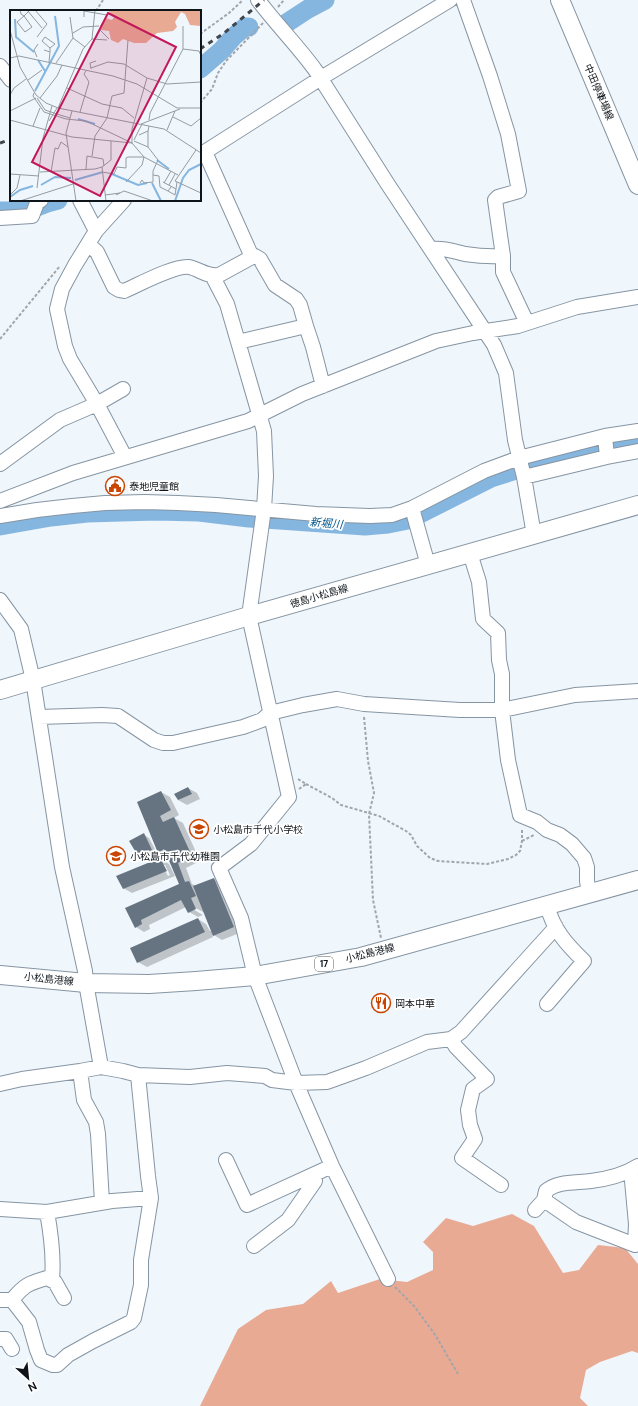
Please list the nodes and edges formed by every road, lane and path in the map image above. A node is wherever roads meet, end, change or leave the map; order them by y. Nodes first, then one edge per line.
1 (103, 0) edge
2 (243, 0) edge
3 (258, 0) edge
4 (284, 0) edge
5 (450, 0) edge
6 (463, 0) edge
7 (560, 0) edge
8 (97, 10) edge
9 (270, 16) junction
10 (201, 33) edge
11 (0, 66) edge
12 (321, 78) junction
13 (10, 79) edge
14 (201, 102) edge
15 (202, 154) edge
16 (638, 184) edge
17 (81, 201) edge
18 (123, 201) edge
19 (37, 205) edge
20 (0, 218) edge
21 (96, 231) junction
22 (88, 244) junction
23 (431, 250) junction
24 (503, 256) junction
25 (252, 257) junction
26 (60, 266) dead end
27 (214, 276) junction
28 (638, 297) edge
29 (527, 323) junction
30 (306, 326) junction
31 (486, 331) junction
32 (0, 339) edge
33 (238, 342) junction
34 (323, 386) junction
35 (124, 389) dead end
36 (97, 404) junction
37 (260, 416) junction
38 (638, 431) edge
39 (606, 446) junction
40 (638, 451) edge
41 (125, 457) junction
42 (0, 464) edge
43 (522, 468) junction
44 (0, 501) edge
45 (638, 505) edge
46 (264, 510) junction
47 (413, 510) junction
48 (0, 516) edge
49 (534, 535) junction
50 (470, 553) junction
51 (428, 565) junction
52 (0, 600) edge
53 (249, 616) junction
54 (34, 680) junction
55 (0, 690) edge
56 (638, 691) edge
57 (364, 704) junction
58 (502, 710) junction
59 (270, 712) junction
60 (39, 717) junction
61 (306, 784) dead end
62 (369, 814) junction
63 (520, 816) junction
64 (638, 880) edge
65 (589, 893) junction
66 (548, 905) junction
67 (556, 928) junction
68 (384, 950) junction
69 (0, 975) edge
70 (255, 976) junction
71 (86, 983) junction
72 (547, 1004) dead end
73 (451, 1039) junction
74 (101, 1067) junction
75 (80, 1071) junction
76 (138, 1075) junction
77 (296, 1083) junction
78 (0, 1084) edge
79 (226, 1160) dead end
80 (332, 1166) junction
81 (635, 1168) edge
82 (315, 1174) junction
83 (501, 1185) dead end
84 (151, 1198) junction
85 (102, 1202) junction
86 (0, 1209) edge
87 (47, 1212) junction
88 (254, 1246) dead end
89 (52, 1279) junction
90 (388, 1279) joint
91 (64, 1298) dead end
92 (6, 1300) edge
93 (0, 1339) edge
94 (12, 1348) dead end
95 (458, 1374) dead end

1 - 8 path
2 - 10 path
3 - 9 street
4 - 9 path
5 - 12 street
6 - 24 street
7 - 16 main road, 中田停車場線
9 - 12 street
9 - 14 path
11 - 13 street
12 - 15 street
12 - 23 street
15 - 25 street
17 - 21 street
18 - 21 street
19 - 20 street
21 - 22 street
22 - 27 street
22 - 36 street
23 - 24 street
23 - 31 street
24 - 29 street
25 - 27 street
25 - 30 street
26 - 32 path
27 - 33 street
28 - 29 street
29 - 31 street
30 - 33 street
30 - 34 street
31 - 34 street
31 - 43 street
33 - 37 street
34 - 37 street
35 - 36 street
36 - 41 street
36 - 42 street
37 - 41 street
37 - 46 street
38 - 39 street
39 - 40 street
39 - 43 street
39 - 43 street
41 - 44 street
43 - 47 street
43 - 49 street
45 - 49 main road, 徳島小松島線
46 - 47 street
46 - 48 street
46 - 53 street
47 - 51 street
49 - 50 main road, 徳島小松島線
50 - 51 main road, 徳島小松島線
50 - 58 street
51 - 53 main road, 徳島小松島線
52 - 54 street
53 - 54 main road, 徳島小松島線
53 - 59 street
54 - 55 main road, 徳島小松島線
54 - 60 street
56 - 58 street
57 - 58 street
57 - 59 street
57 - 62 path
58 - 63 street
59 - 60 street
59 - 70 street
60 - 71 street
61 - 62 path
62 - 63 path
62 - 68 path
63 - 65 street
64 - 65 main road, 小松島港線 / 17
65 - 66 main road, 小松島港線 / 17
66 - 67 street
66 - 68 main road, 小松島港線 / 17
67 - 72 street
67 - 73 street
68 - 70 main road, 小松島港線 / 17
69 - 71 main road, 小松島港線 / 17
70 - 71 main road, 小松島港線 / 17
70 - 77 street
71 - 74 street
73 - 77 street
73 - 83 street
74 - 75 street
74 - 76 street
75 - 78 street
75 - 85 street
76 - 77 street
76 - 84 street
77 - 80 street
79 - 82 street
80 - 82 street
80 - 90 street
81 - 81 street
82 - 88 street
84 - 85 street
84 - 92 street
85 - 87 street
86 - 87 street
87 - 89 street
89 - 91 street
89 - 92 street
90 - 95 path
93 - 94 street

